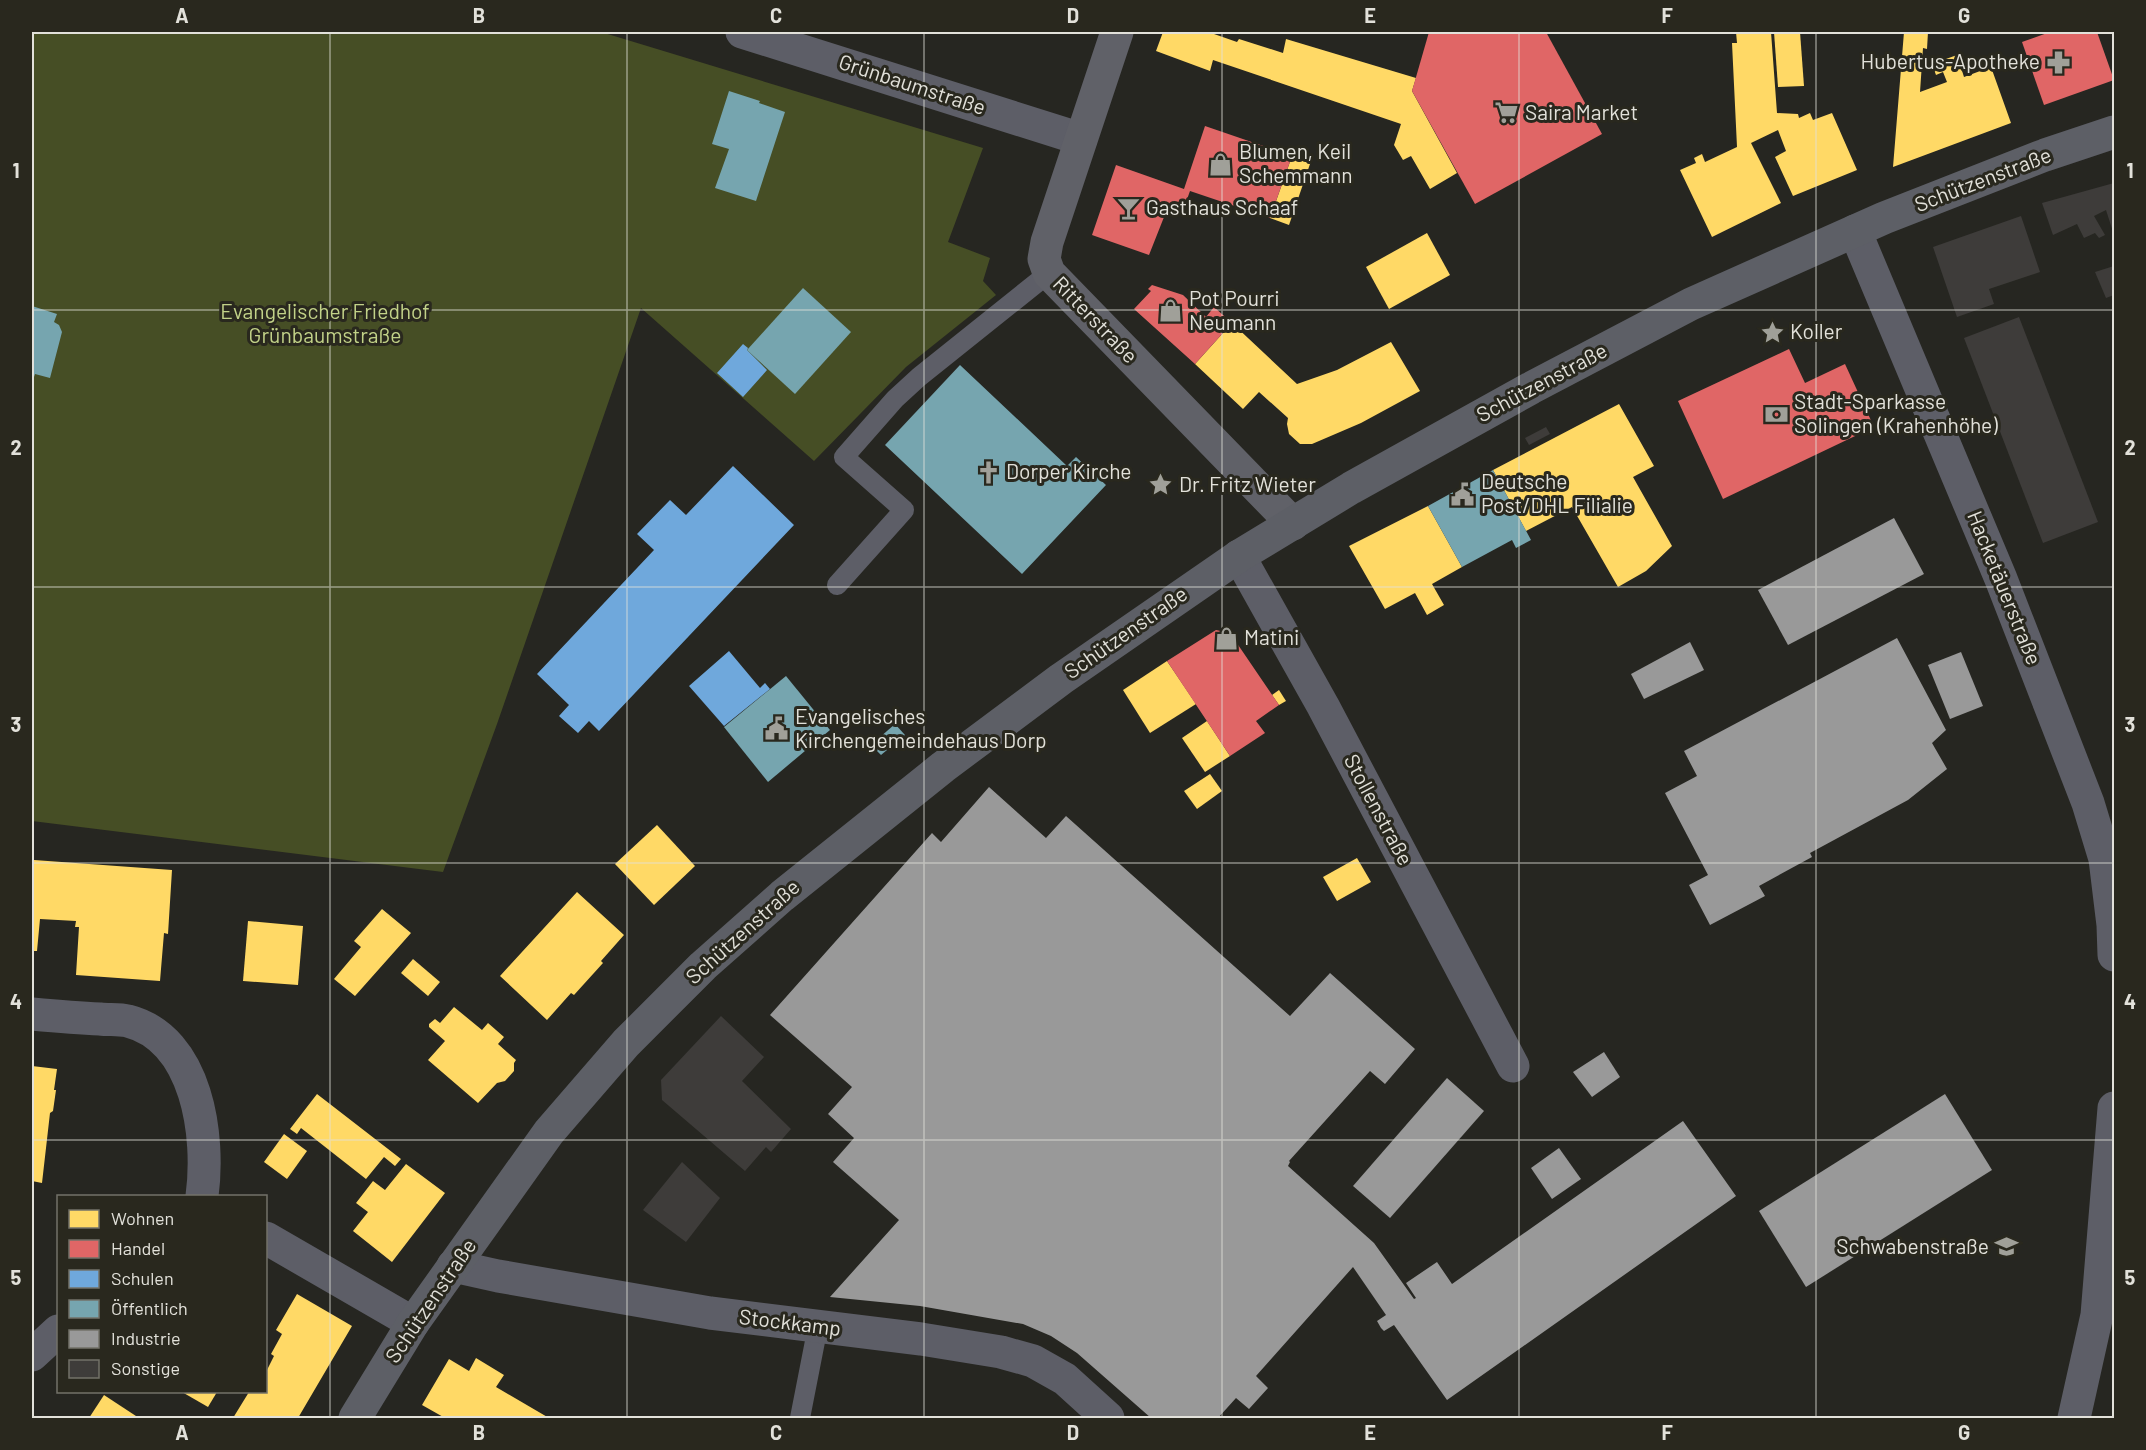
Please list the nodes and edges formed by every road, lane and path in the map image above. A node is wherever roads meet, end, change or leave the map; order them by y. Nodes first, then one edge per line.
1 (742, 32) edge
2 (1118, 32) edge
3 (2115, 132) edge
4 (1081, 139) junction
5 (1855, 231) junction
6 (1049, 273) junction
7 (1293, 524) junction
8 (1239, 556) junction
9 (837, 585) dead end
10 (2115, 955) edge
11 (32, 1014) edge
12 (1513, 1066) dead end
13 (2115, 1108) edge
14 (202, 1195) edge
15 (267, 1239) edge
16 (453, 1266) junction
17 (413, 1323) junction
18 (818, 1326) junction
19 (57, 1332) edge
20 (32, 1355) edge
21 (355, 1419) edge
22 (800, 1419) edge
23 (1108, 1419) edge
24 (2074, 1419) edge

1 - 4 street, Grünbaumstraße
2 - 4 main road, Ritterstraße
3 - 5 main road, Schützenstraße
4 - 6 main road, Ritterstraße
5 - 7 main road, Schützenstraße
5 - 10 street, Hacketäuerstraße
6 - 7 main road, Ritterstraße
6 - 9 lane
7 - 8 main road, Schützenstraße
8 - 12 street, Stollenstraße
8 - 16 main road, Schützenstraße
11 - 14 street
13 - 24 street
15 - 17 street
16 - 17 main road, Schützenstraße
16 - 18 street, Stockkamp
17 - 21 main road, Schützenstraße
18 - 22 lane
18 - 23 street, Stockkamp
19 - 20 street

